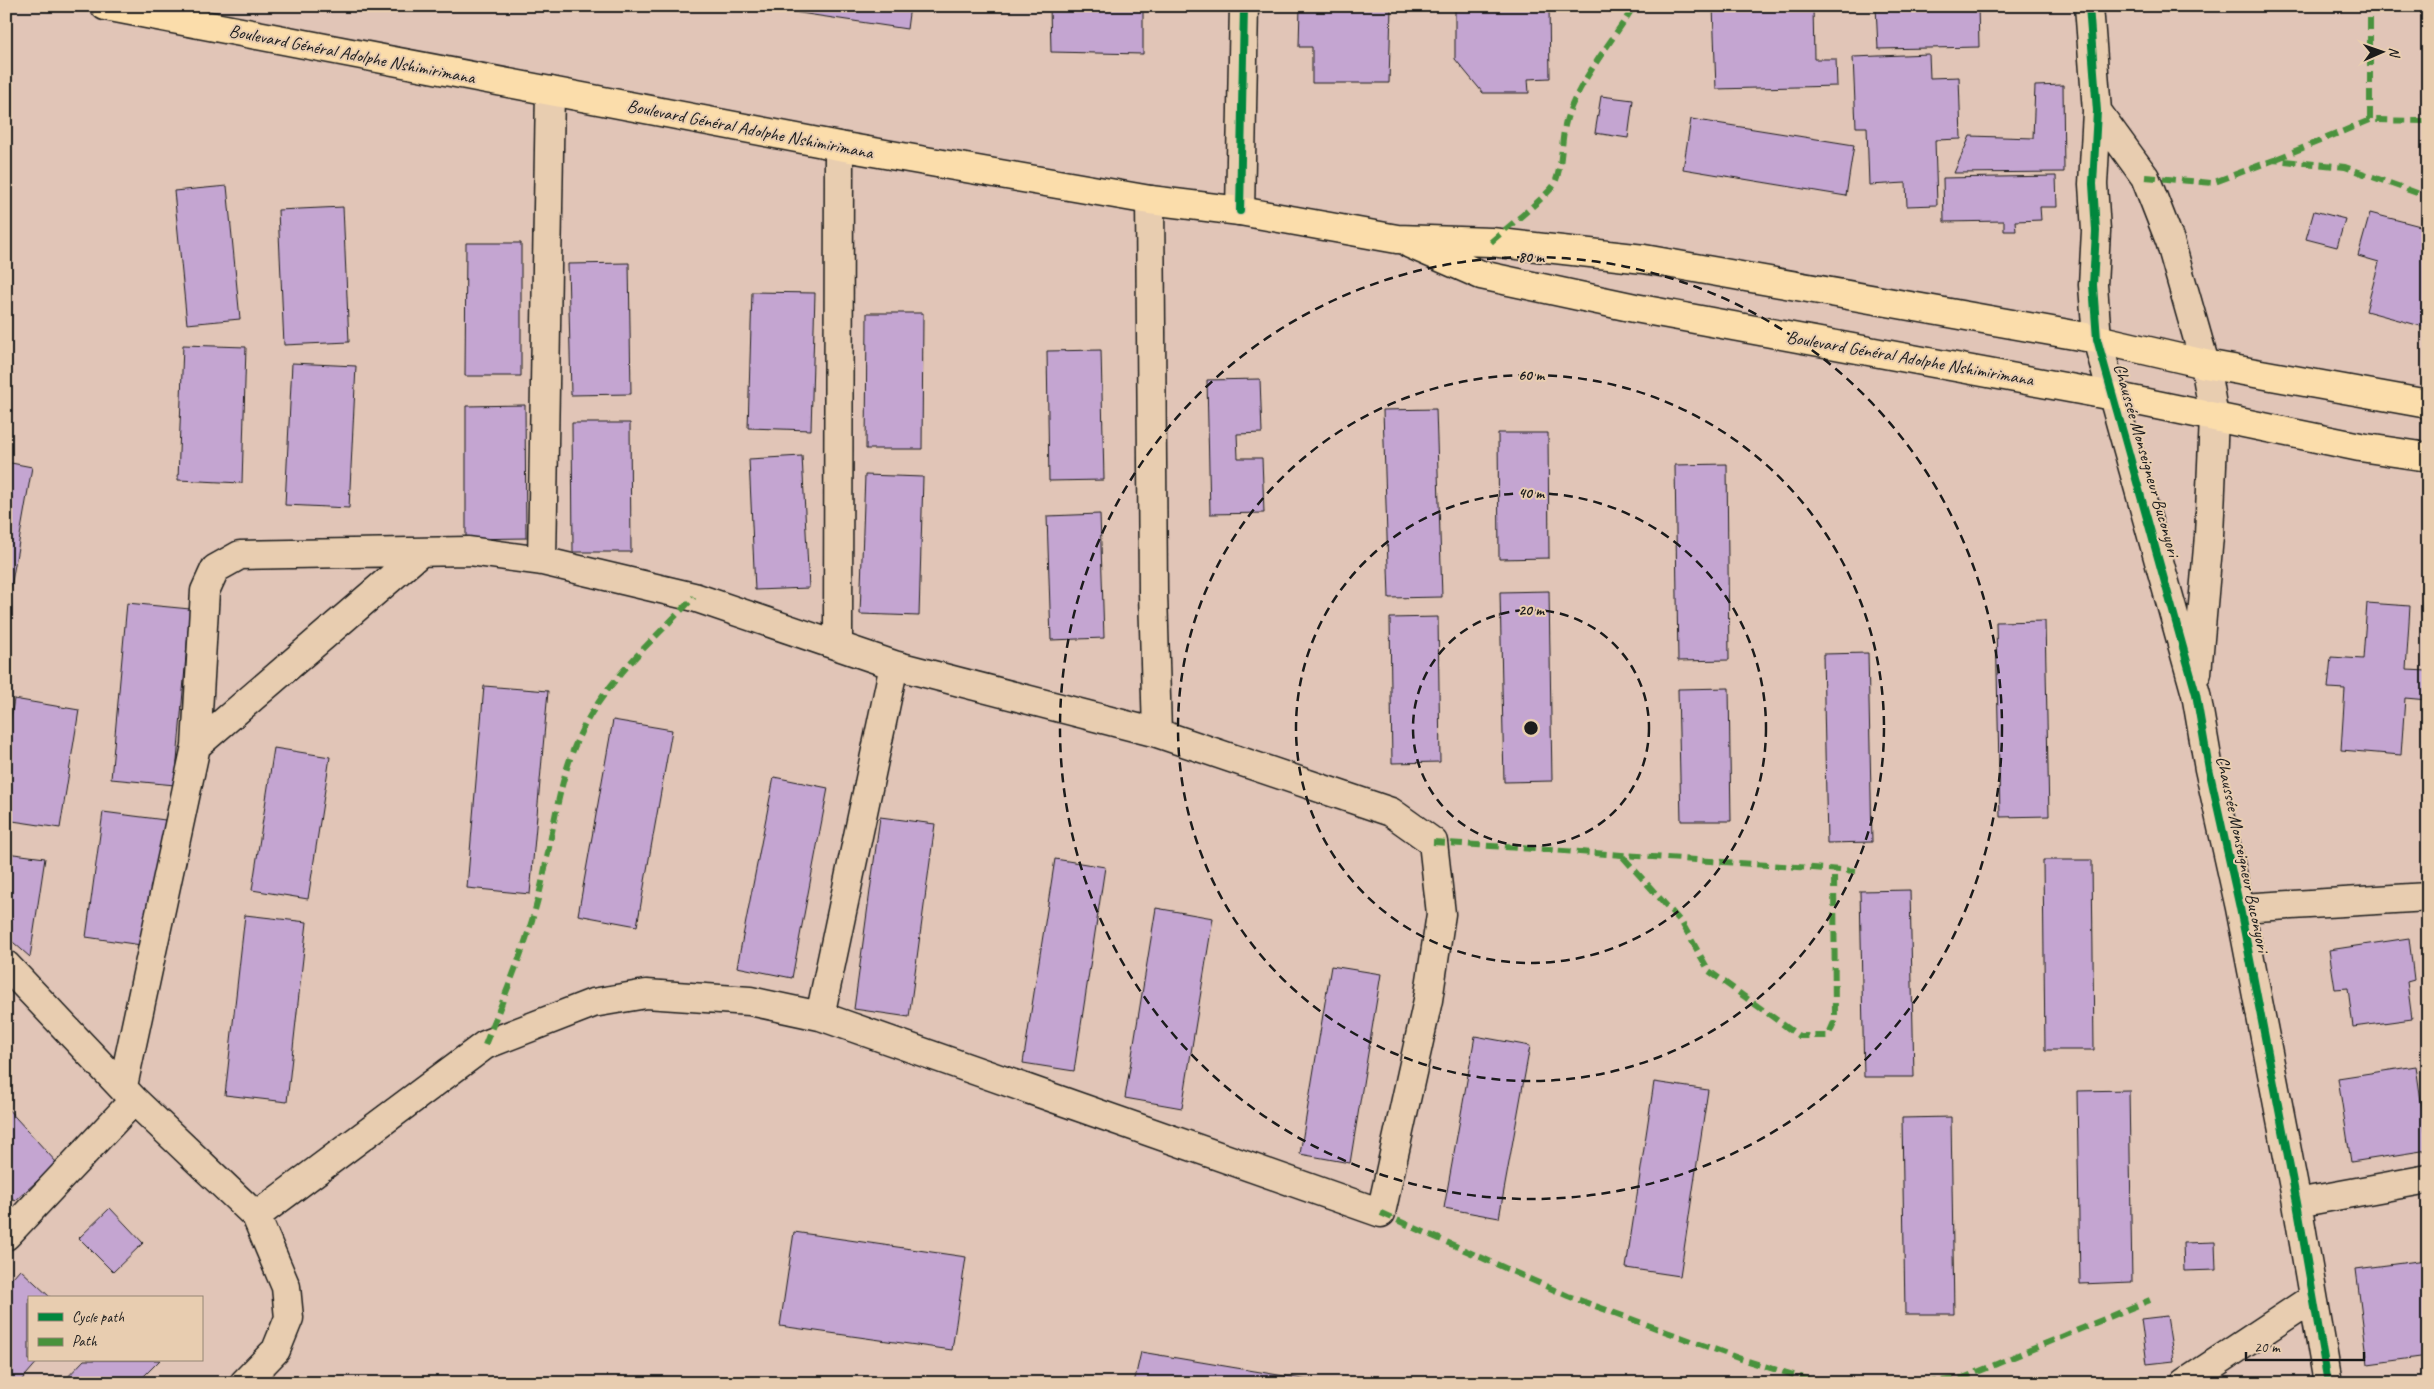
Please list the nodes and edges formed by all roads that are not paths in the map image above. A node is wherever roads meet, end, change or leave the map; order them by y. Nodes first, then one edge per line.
1 (105, 6) edge
2 (1244, 6) edge
3 (2089, 6) edge
4 (550, 91) junction
5 (2097, 111) junction
6 (839, 146) junction
7 (1150, 200) junction
8 (1240, 211) junction
9 (1397, 239) junction
10 (2098, 339) junction
11 (2205, 364) junction
12 (2113, 396) junction
13 (2428, 404) edge
14 (2214, 417) junction
15 (2428, 458) edge
16 (421, 552) junction
17 (542, 561) junction
18 (838, 646) junction
19 (894, 665) junction
20 (2196, 694) junction
21 (1157, 734) junction
22 (196, 746) junction
23 (2428, 896) edge
24 (2240, 908) junction
25 (6, 965) edge
26 (820, 1016) junction
27 (129, 1093) junction
28 (2428, 1179) edge
29 (2297, 1203) junction
30 (256, 1216) junction
31 (6, 1236) edge
32 (2313, 1298) junction
33 (244, 1383) edge
34 (2185, 1383) edge
35 (2328, 1383) edge

1 - 4 main road, Boulevard Général Adolphe Nshimirimana
2 - 8 street
3 - 5 street, Chaussée Monseigneur Buconyori
4 - 6 main road, Boulevard Général Adolphe Nshimirimana
4 - 17 street
5 - 10 street, Chaussée Monseigneur Buconyori
5 - 11 street, Chaussée Monseigneur Buconyori
6 - 7 main road, Boulevard Général Adolphe Nshimirimana
6 - 18 street
7 - 8 main road, Boulevard Général Adolphe Nshimirimana
7 - 21 street
8 - 9 main road, Boulevard Général Adolphe Nshimirimana
9 - 10 main road, Boulevard Général Adolphe Nshimirimana
9 - 12 main road, Boulevard Général Adolphe Nshimirimana
10 - 11 main road, Boulevard Général Adolphe Nshimirimana
10 - 12 street, Chaussée Monseigneur Buconyori
11 - 13 main road, Boulevard Général Adolphe Nshimirimana
11 - 14 street, Chaussée Monseigneur Buconyori
12 - 14 main road, Boulevard Général Adolphe Nshimirimana
12 - 20 street, Chaussée Monseigneur Buconyori
14 - 15 main road, Boulevard Général Adolphe Nshimirimana
14 - 20 street, Chaussée Monseigneur Buconyori
16 - 17 street
16 - 22 street
16 - 22 street
17 - 18 street
18 - 19 street
19 - 21 street
19 - 26 street
20 - 24 street, Chaussée Monseigneur Buconyori
21 - 26 street
22 - 27 street
23 - 24 street
24 - 29 street, Chaussée Monseigneur Buconyori
25 - 27 street
26 - 30 street
27 - 30 street
27 - 31 street
28 - 29 street
29 - 32 street, Chaussée Monseigneur Buconyori
30 - 33 street
32 - 34 street
32 - 35 street, Chaussée Monseigneur Buconyori

